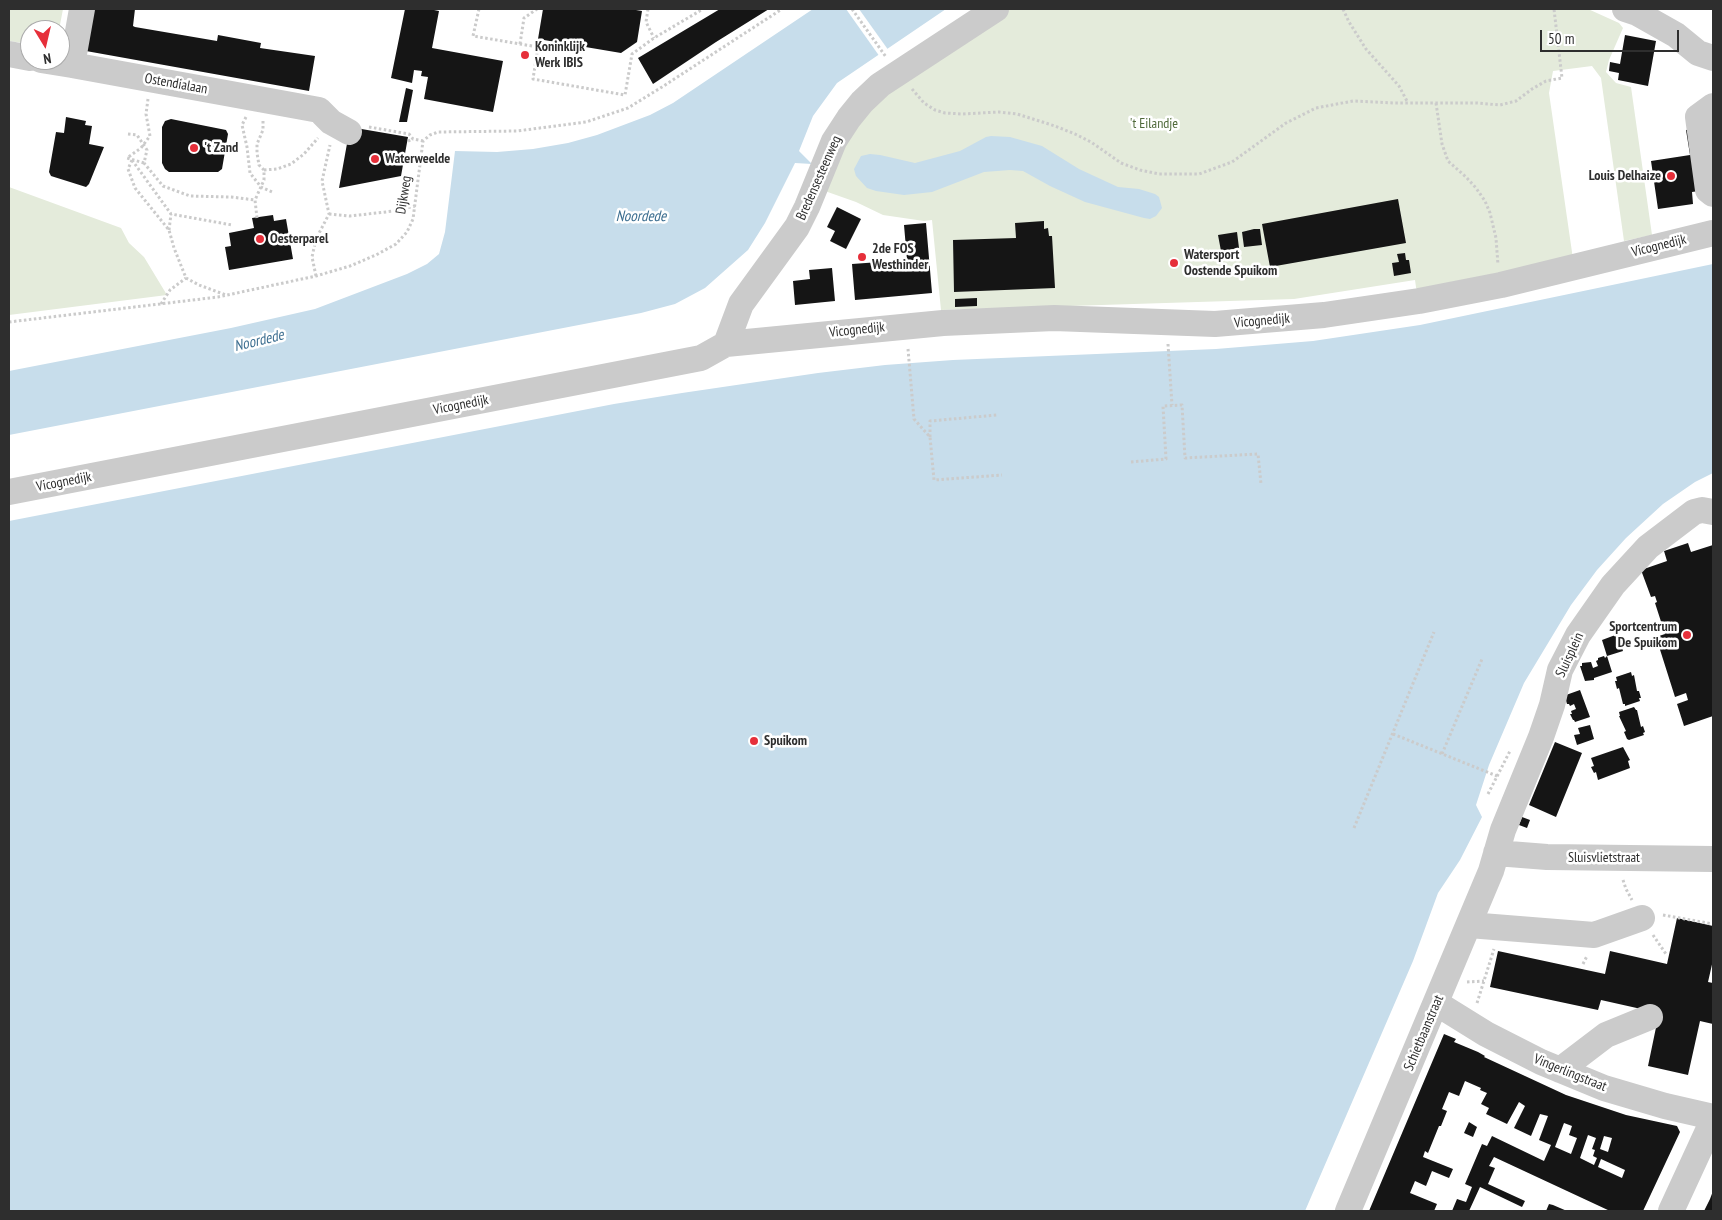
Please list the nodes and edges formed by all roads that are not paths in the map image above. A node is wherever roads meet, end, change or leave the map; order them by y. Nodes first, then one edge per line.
1 (82, 9) edge
2 (996, 9) edge
3 (1625, 9) edge
4 (1713, 58) edge
5 (72, 65) joint
6 (1713, 106) edge
7 (340, 127) road end
8 (1713, 194) edge
9 (1713, 233) edge
10 (726, 344) junction
11 (9, 492) edge
12 (1713, 512) edge
13 (1496, 853) junction
14 (1713, 859) edge
15 (1649, 916) road end
16 (1469, 925) junction
17 (1436, 1003) junction
18 (1650, 1017) dead end
19 (1560, 1070) junction
20 (1713, 1119) edge
21 (1348, 1211) edge
22 (1671, 1211) edge

1 - 5 street
2 - 10 street, Bredensesteenweg
3 - 4 street
5 - 7 street, Ostendialaan
6 - 8 street
9 - 10 street, Vicognedijk
10 - 11 street, Vicognedijk
12 - 13 street, Sluisplein
13 - 14 street, Sluisvlietstraat
13 - 16 street, Schietbaanstraat
15 - 16 street
16 - 17 street, Schietbaanstraat
17 - 19 street, Vingerlingstraat
17 - 21 street, Schietbaanstraat
18 - 19 street
19 - 20 street, Vingerlingstraat
20 - 22 street

